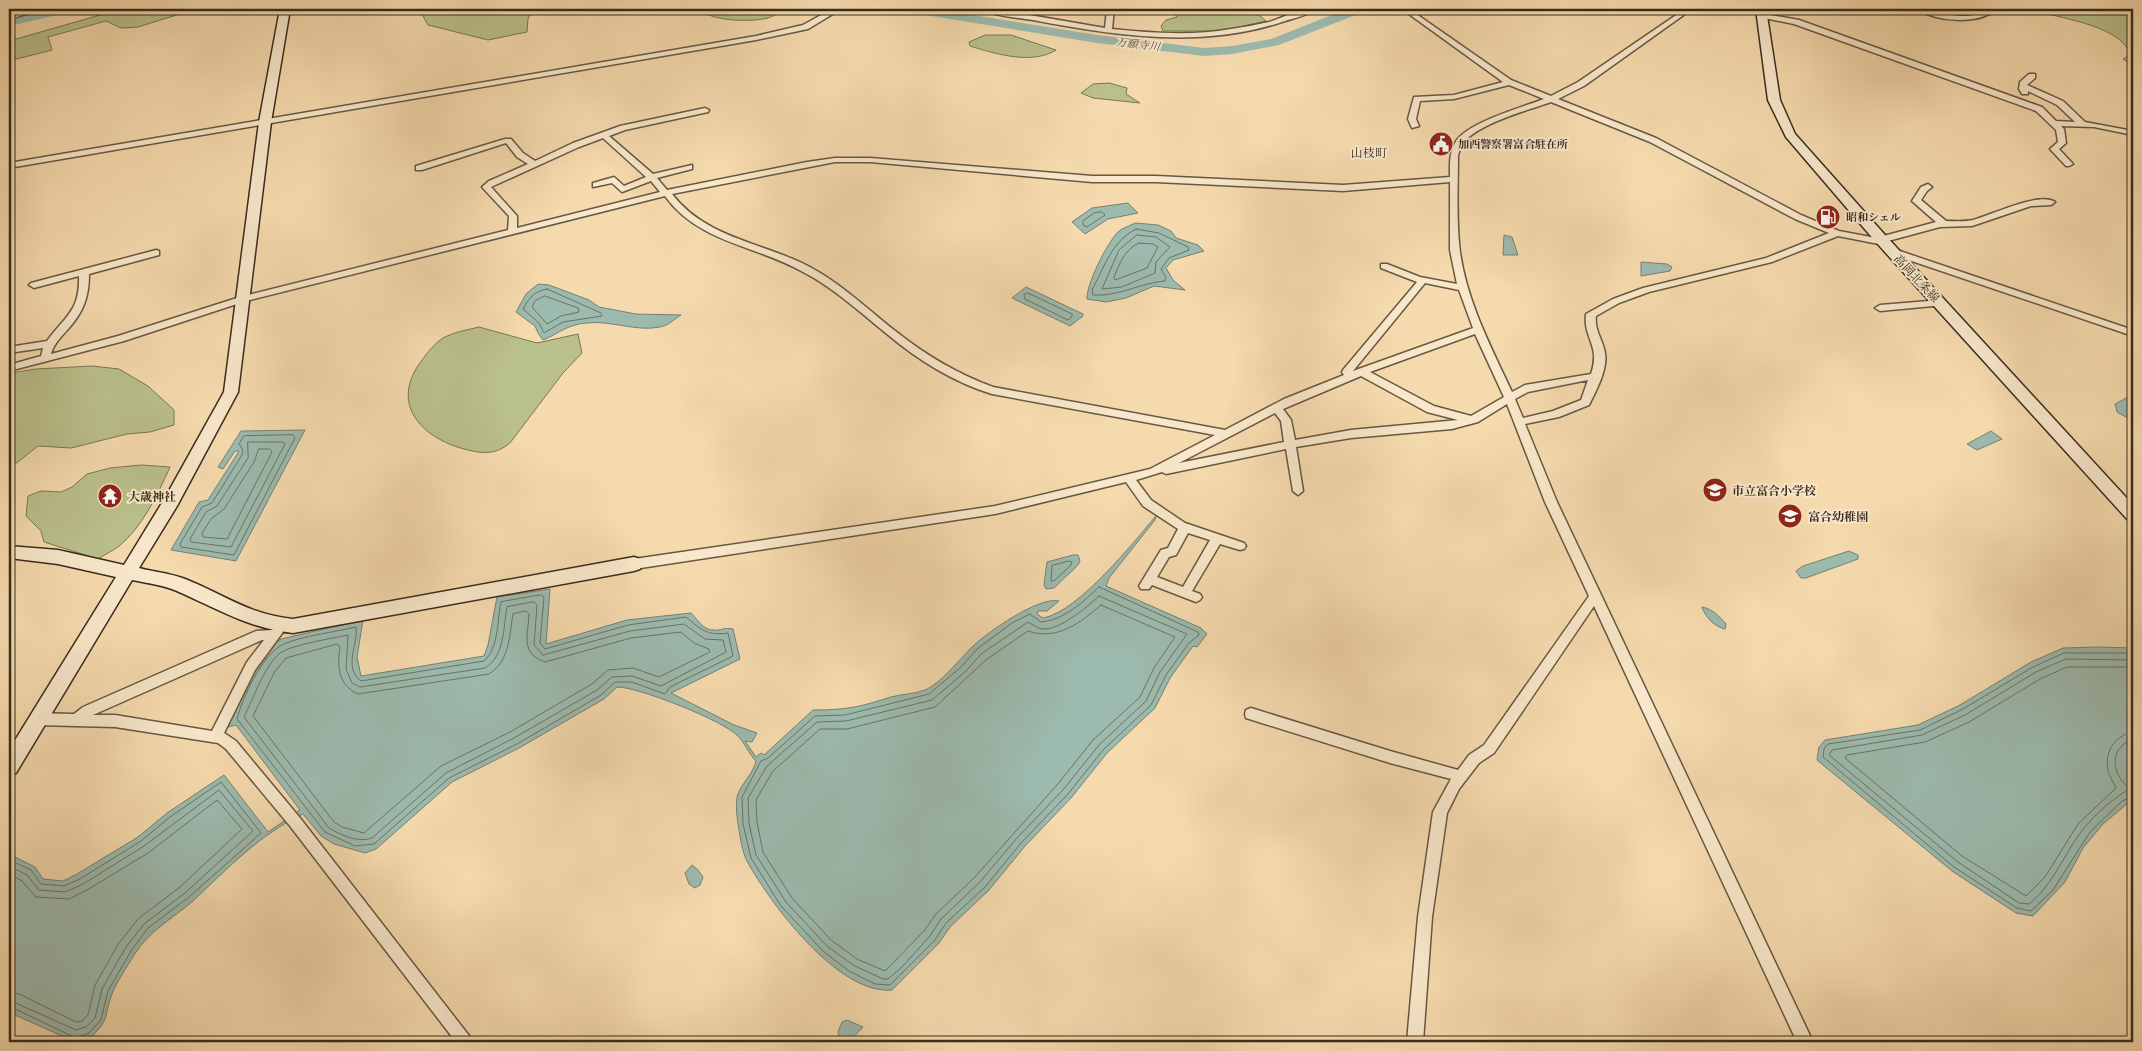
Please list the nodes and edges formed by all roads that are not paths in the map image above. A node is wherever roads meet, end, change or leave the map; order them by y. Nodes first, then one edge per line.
1 (40, 9) edge
2 (285, 9) edge
3 (837, 9) edge
4 (985, 9) edge
5 (1111, 9) edge
6 (1313, 9) edge
7 (1405, 9) edge
8 (1689, 9) edge
9 (1921, 9) edge
10 (1993, 9) edge
11 (1762, 12) edge
12 (9, 17) edge
13 (1108, 31) junction
14 (2032, 76) dead end
15 (1511, 82) junction
16 (2024, 86) junction
17 (1549, 99) junction
18 (2039, 109) junction
19 (705, 110) dead end
20 (265, 122) junction
21 (2055, 123) junction
22 (2082, 124) junction
23 (1415, 126) dead end
24 (2131, 131) edge
25 (604, 135) junction
26 (534, 164) junction
27 (2069, 164) dead end
28 (9, 166) edge
29 (689, 167) dead end
30 (419, 168) dead end
31 (652, 177) junction
32 (1454, 179) junction
33 (596, 185) dead end
34 (1928, 187) dead end
35 (666, 193) junction
36 (2051, 202) dead end
37 (1944, 224) junction
38 (512, 230) junction
39 (1837, 233) junction
40 (1885, 244) junction
41 (156, 253) dead end
42 (1384, 266) dead end
43 (84, 272) junction
44 (1423, 280) junction
45 (34, 285) dead end
46 (1462, 288) junction
47 (243, 299) junction
48 (1941, 304) junction
49 (1880, 308) dead end
50 (1478, 330) junction
51 (2133, 333) edge
52 (49, 344) junction
53 (9, 350) edge
54 (45, 359) junction
55 (9, 368) edge
56 (1357, 374) junction
57 (1595, 378) junction
58 (1509, 397) junction
59 (1277, 408) junction
60 (1468, 421) junction
61 (1519, 422) junction
62 (1227, 434) junction
63 (1290, 445) junction
64 (1162, 468) junction
65 (1129, 478) junction
66 (1298, 491) dead end
67 (2133, 515) edge
68 (1185, 527) junction
69 (1217, 538) junction
70 (1240, 546) dead end
71 (9, 552) edge
72 (634, 564) joint
73 (128, 574) junction
74 (1597, 597) junction
75 (278, 630) junction
76 (1251, 714) dead end
77 (79, 718) junction
78 (36, 719) junction
79 (216, 738) junction
80 (9, 767) edge
81 (1460, 777) junction
82 (465, 1042) edge
83 (1416, 1042) edge
84 (1805, 1042) edge

1 - 12 street
2 - 20 street
3 - 20 street
4 - 13 street
5 - 13 street
6 - 13 street
7 - 15 street
8 - 17 street
9 - 10 street
11 - 18 street
11 - 40 street, 高岡北条線
14 - 16 street
15 - 17 street
15 - 23 street
16 - 18 street
16 - 22 street
17 - 32 street
17 - 39 street
18 - 21 street
19 - 25 street
20 - 28 street
20 - 47 street
21 - 22 street
21 - 27 street
22 - 24 street
25 - 26 street
25 - 31 street
26 - 30 street
26 - 38 street
29 - 31 street
31 - 33 street
31 - 35 street
32 - 35 street
32 - 46 street
34 - 37 street
35 - 38 street
35 - 62 street
36 - 37 street
37 - 40 street
38 - 47 street
39 - 40 street
39 - 57 street
40 - 48 street, 高岡北条線
40 - 51 street
41 - 43 street
42 - 44 street
43 - 45 street
43 - 52 street
44 - 46 street
44 - 56 street
46 - 50 street
47 - 54 street
47 - 73 street
48 - 49 street
48 - 67 street, 高岡北条線
50 - 56 street
50 - 58 street
52 - 53 street
52 - 54 street
54 - 55 street
56 - 59 street
56 - 60 street
57 - 58 street
57 - 61 street
58 - 60 street
58 - 61 street
59 - 62 street
59 - 63 street
60 - 63 street
61 - 74 street
62 - 64 street
63 - 64 street
63 - 66 street
64 - 65 street
65 - 68 street
65 - 72 street
68 - 69 street
68 - 69 street
69 - 70 street
71 - 73 street
72 - 75 street
73 - 75 street
73 - 78 street
74 - 81 street
74 - 84 street
75 - 77 street
75 - 79 street
76 - 81 street
77 - 78 street
77 - 79 street
78 - 80 street
79 - 82 street
81 - 83 street

